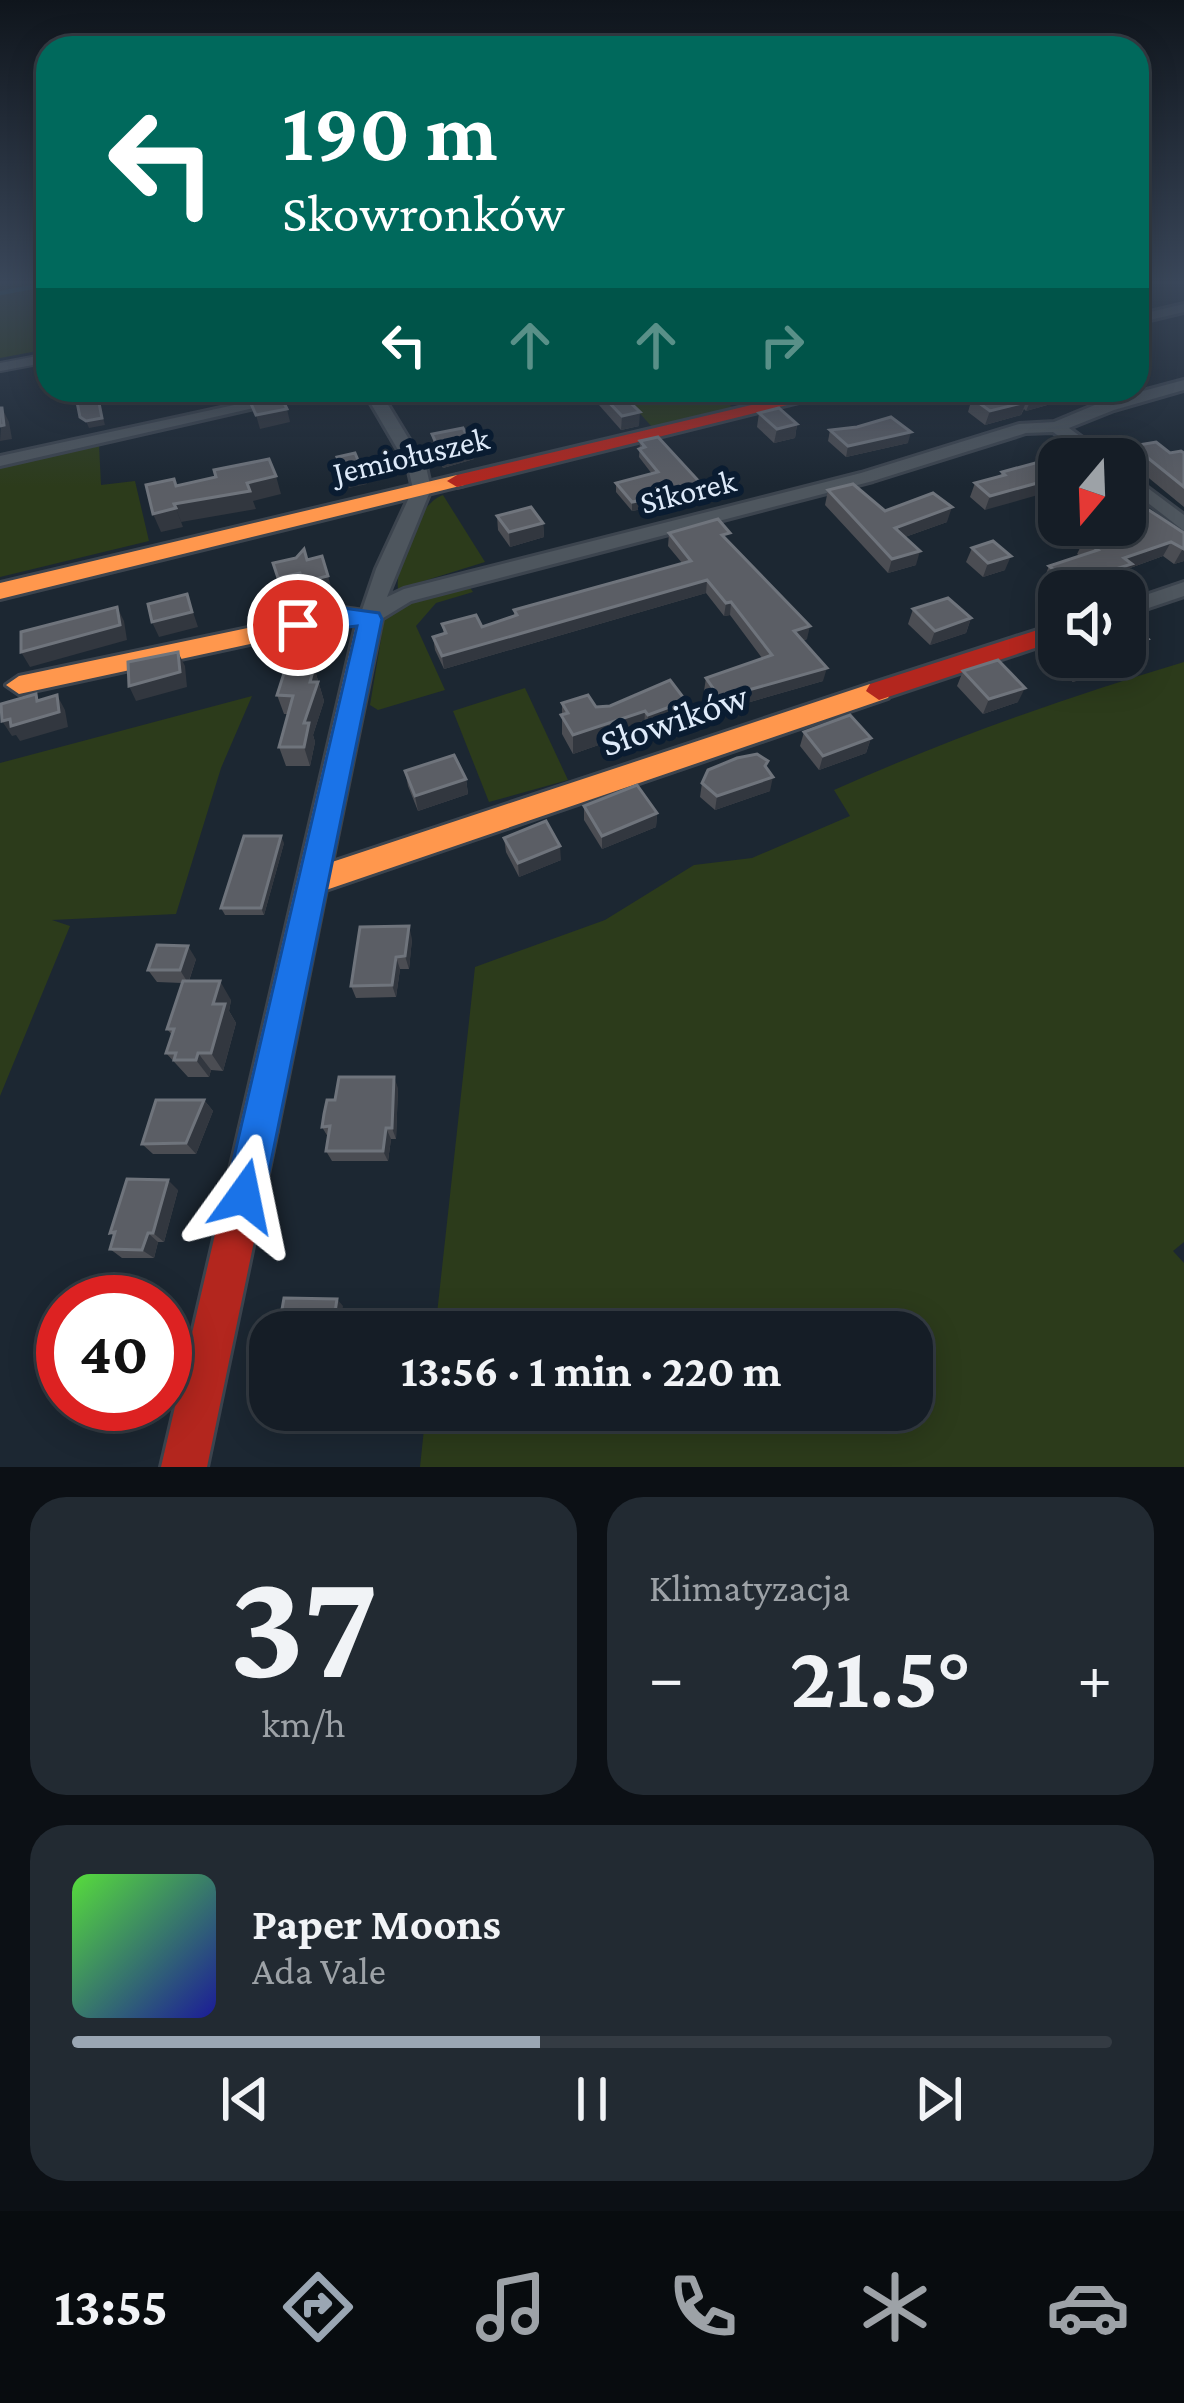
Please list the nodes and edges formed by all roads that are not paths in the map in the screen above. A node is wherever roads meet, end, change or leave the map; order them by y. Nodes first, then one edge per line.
1 (36, 360) edge
2 (0, 367) edge
3 (1184, 385) edge
4 (1149, 395) edge
5 (270, 402) edge
6 (378, 402) edge
7 (788, 402) edge
8 (1122, 402) edge
9 (1057, 427) junction
10 (1072, 438) edge
11 (0, 461) edge
12 (422, 489) junction
13 (1146, 493) edge
14 (1184, 525) edge
15 (1184, 589) edge
16 (0, 591) edge
17 (1146, 602) edge
18 (370, 619) junction
19 (1038, 638) edge
20 (20, 685) dead end
21 (314, 880) junction
22 (184, 1467) edge

1 - 2 lane
3 - 4 street
5 - 11 street
6 - 12 street
7 - 12 street, Jemiołuszek
8 - 9 street
9 - 10 street
9 - 18 street, Sikorek
12 - 16 street, Jemiołuszek
12 - 18 street
13 - 14 street
15 - 17 street
18 - 20 street
18 - 21 street
19 - 21 street, Słowików
21 - 22 street

